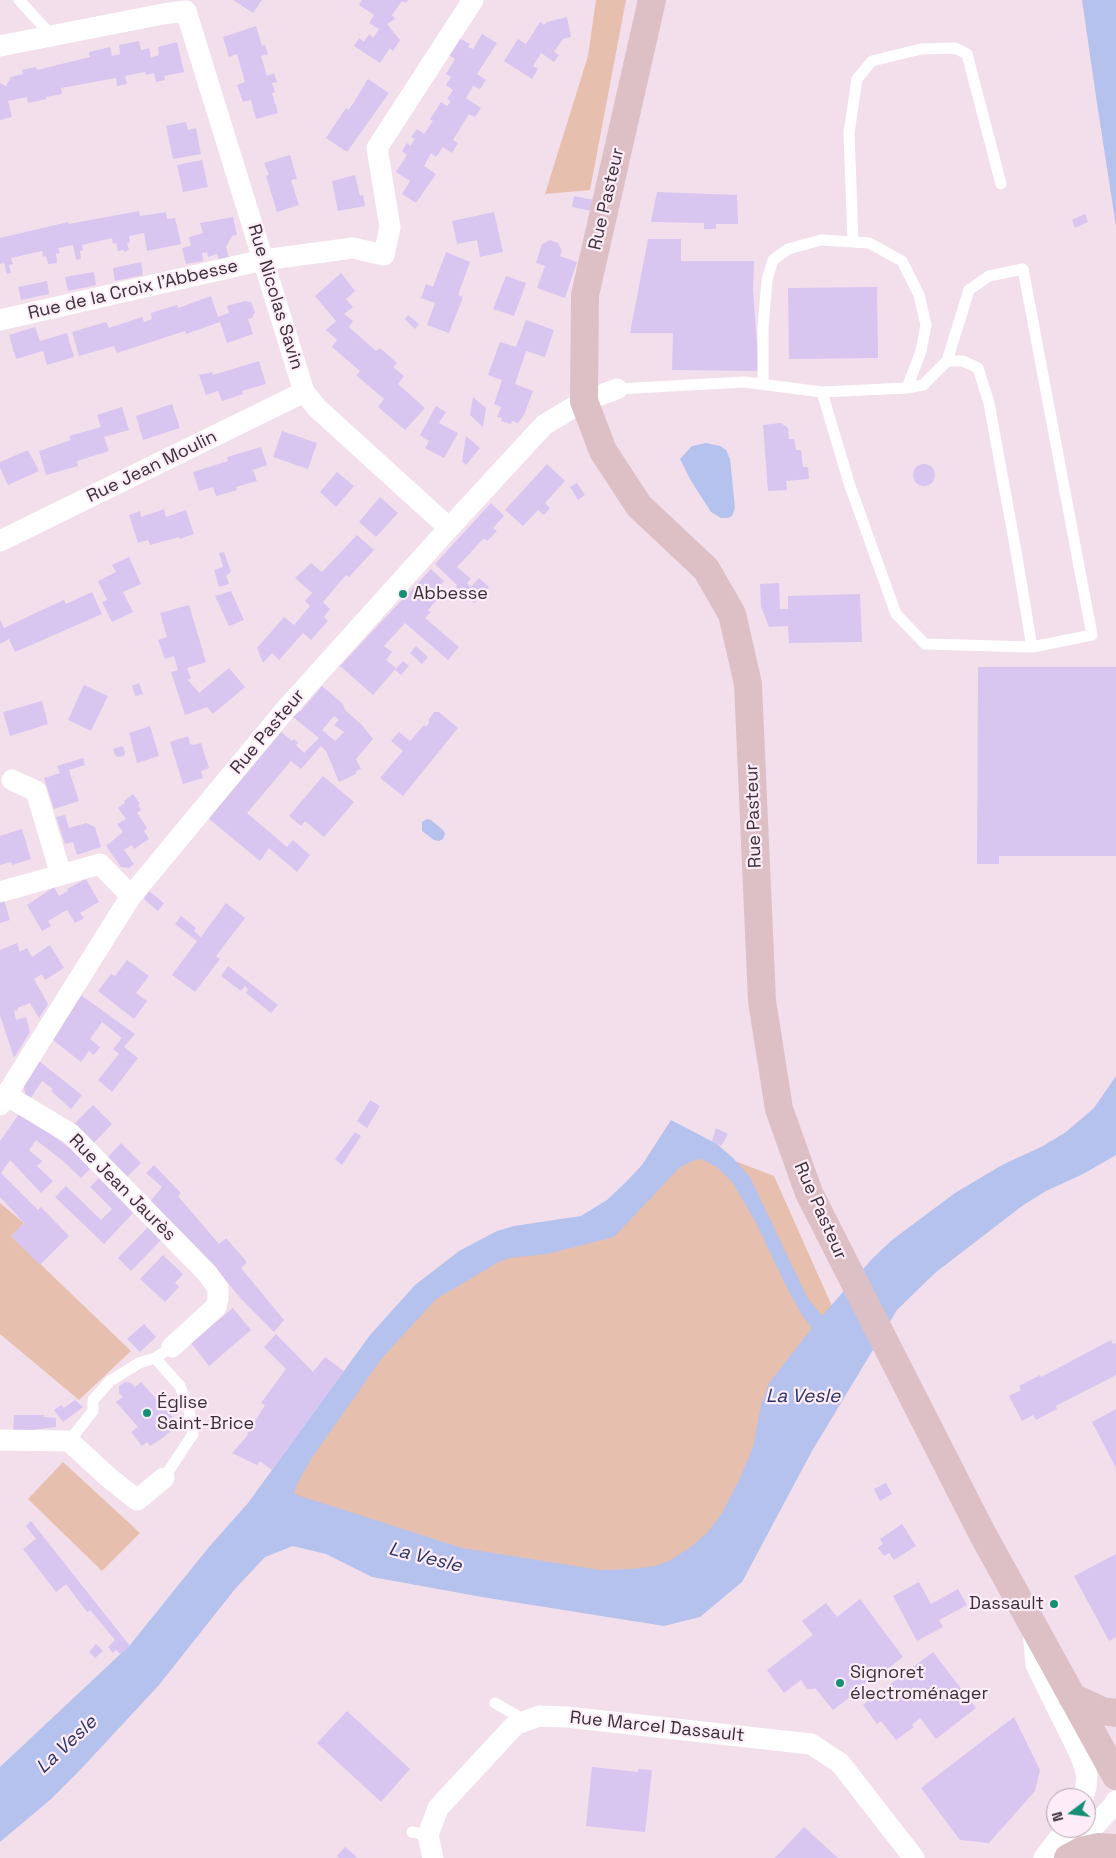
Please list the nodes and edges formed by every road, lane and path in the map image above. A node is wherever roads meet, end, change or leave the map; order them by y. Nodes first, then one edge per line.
1 (19, 0) edge
2 (473, 0) edge
3 (652, 0) edge
4 (190, 6) edge
5 (52, 36) junction
6 (0, 46) edge
7 (1000, 184) dead end
8 (853, 242) junction
9 (263, 260) junction
10 (0, 320) edge
11 (947, 362) junction
12 (763, 384) junction
13 (907, 388) junction
14 (617, 389) joint
15 (304, 392) junction
16 (822, 392) junction
17 (584, 401) junction
18 (449, 528) junction
19 (0, 541) edge
20 (1032, 647) junction
21 (12, 780) dead end
22 (62, 874) junction
23 (0, 892) edge
24 (131, 896) junction
25 (3, 1100) edge
26 (164, 1352) junction
27 (0, 1440) edge
28 (69, 1441) junction
29 (164, 1478) joint
30 (1033, 1625) junction
31 (1072, 1697) junction
32 (495, 1703) dead end
33 (1116, 1713) edge
34 (526, 1721) junction
35 (1116, 1776) edge
36 (1116, 1785) edge
37 (1086, 1788) edge
38 (1096, 1800) edge
39 (1116, 1801) edge
40 (1060, 1838) edge
41 (1116, 1848) edge
42 (433, 1858) edge
43 (914, 1858) edge
44 (1044, 1858) edge
45 (1066, 1858) edge

1 - 5 lane
2 - 9 street, Rue de la Croix l'Abbesse
3 - 17 street, Rue Pasteur
4 - 5 street
4 - 9 street, Rue Nicolas Savin
5 - 6 street
7 - 8 lane
8 - 12 lane
8 - 13 lane
9 - 10 street, Rue de la Croix l'Abbesse
9 - 15 street, Rue Nicolas Savin
11 - 13 lane
11 - 20 lane
11 - 20 lane
12 - 14 lane
12 - 16 lane
13 - 16 lane
14 - 17 street, Rue Pasteur
15 - 18 street, Rue Nicolas Savin
15 - 19 street, Rue Jean Moulin
16 - 20 lane
17 - 18 street, Rue Pasteur
17 - 30 street, Rue Pasteur
18 - 24 street, Rue Pasteur
21 - 22 street
22 - 23 street
22 - 24 street
24 - 25 street, Rue Pasteur
25 - 26 street, Rue Jean Jaurès
26 - 28 lane
26 - 29 lane
27 - 28 street
28 - 29 street
30 - 31 street, Rue Pasteur
30 - 37 street
31 - 33 street
31 - 35 street, Rue Pasteur
32 - 34 lane
34 - 42 street, Rue Marcel Dassault
34 - 43 street, Rue Marcel Dassault
36 - 38 street
39 - 45 street
40 - 44 street
41 - 45 street

